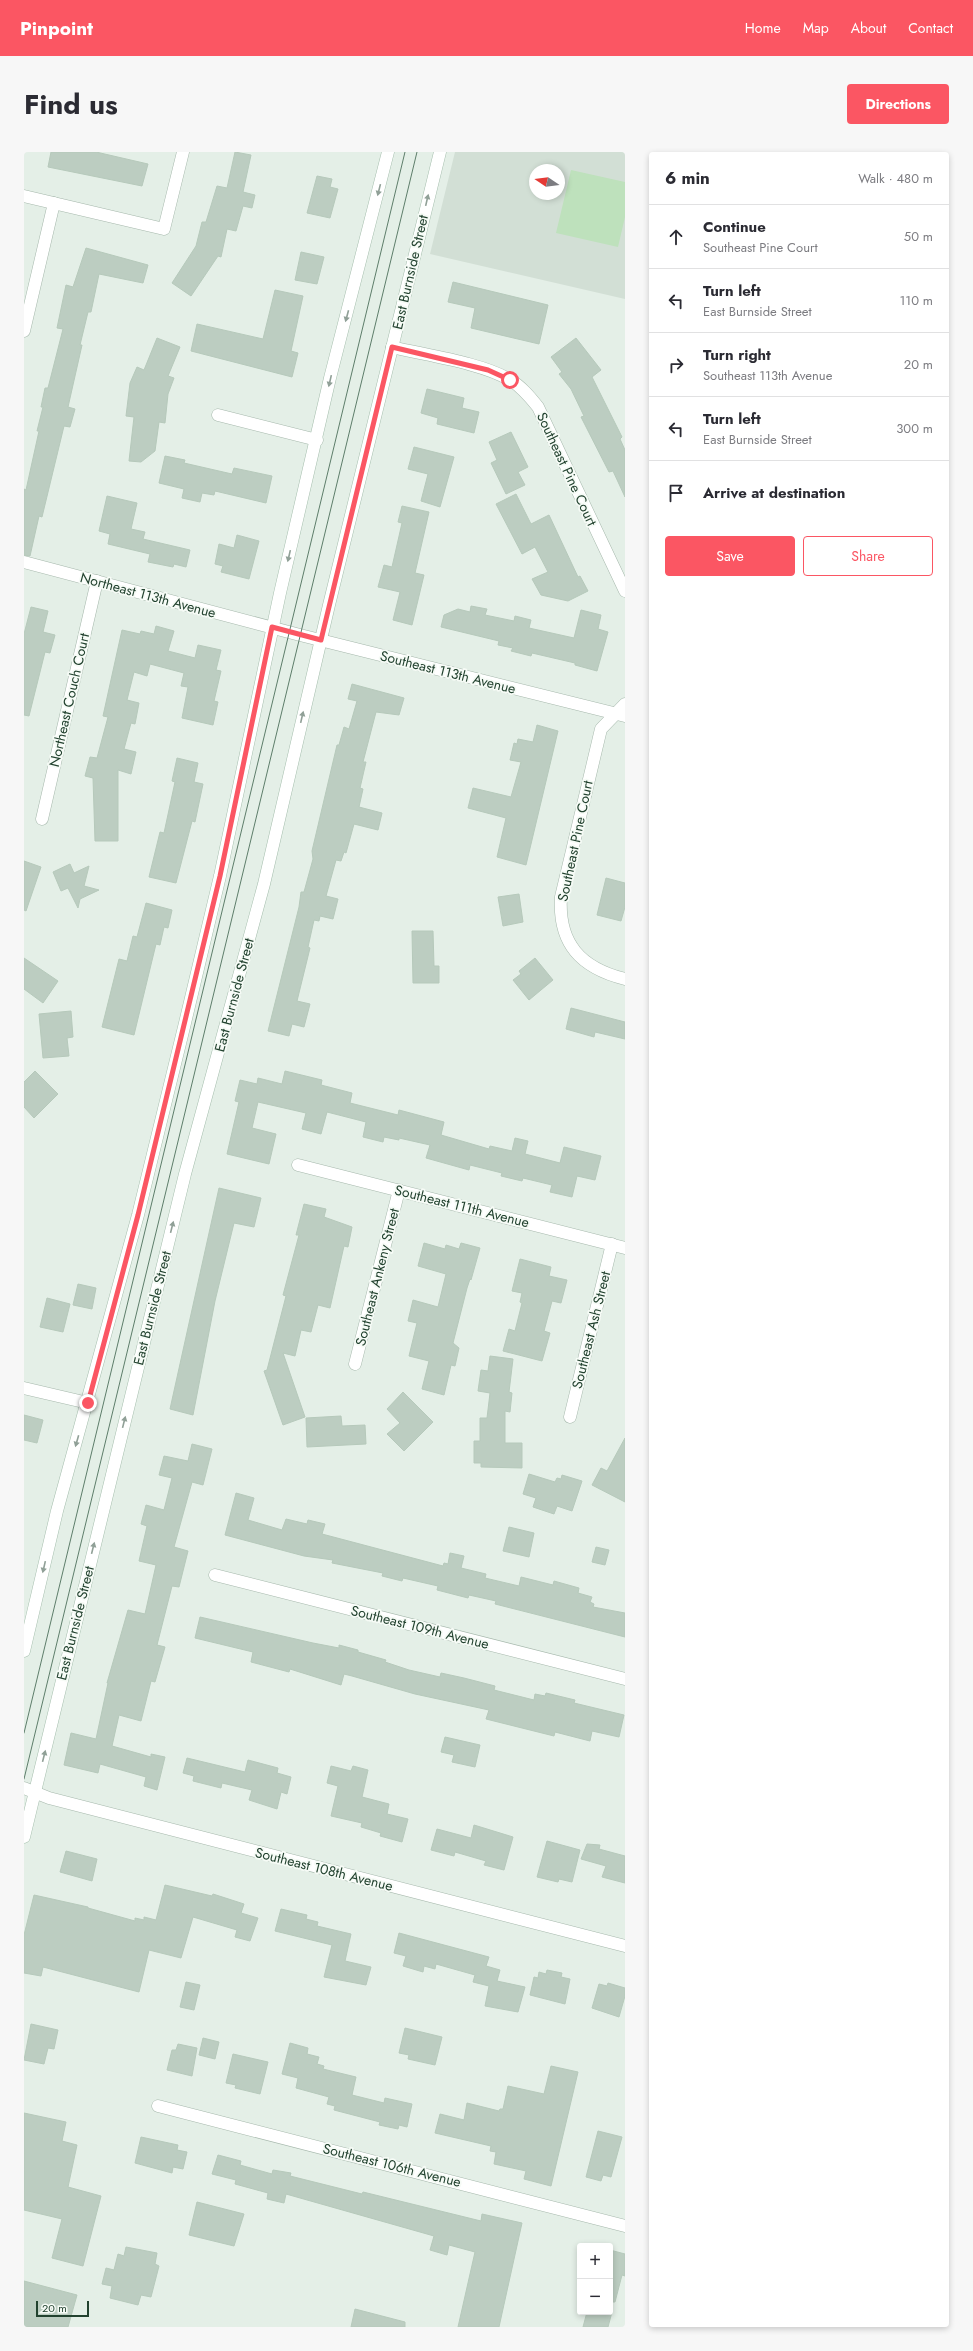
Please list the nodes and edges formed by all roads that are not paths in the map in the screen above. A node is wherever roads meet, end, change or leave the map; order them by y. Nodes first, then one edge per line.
1 (183, 152) edge
2 (388, 152) edge
3 (440, 152) edge
4 (24, 196) edge
5 (54, 203) junction
6 (24, 331) edge
7 (392, 347) junction
8 (218, 415) dead end
9 (317, 440) junction
10 (24, 562) edge
11 (96, 581) junction
12 (625, 591) edge
13 (272, 627) junction
14 (321, 640) junction
15 (625, 704) edge
16 (620, 715) edge
17 (42, 819) dead end
18 (625, 979) edge
19 (298, 1165) dead end
20 (399, 1190) junction
21 (612, 1244) junction
22 (625, 1248) edge
23 (355, 1364) dead end
24 (24, 1388) edge
25 (88, 1403) junction
26 (570, 1417) dead end
27 (215, 1575) dead end
28 (24, 1651) edge
29 (625, 1679) edge
30 (29, 1791) edge
31 (24, 1837) edge
32 (625, 1946) edge
33 (158, 2106) dead end
34 (625, 2226) edge

1 - 5 street
2 -> 9 street
7 -> 3 street, East Burnside Street
4 - 5 street
5 - 6 street
7 - 12 street, Southeast Pine Court
7 - 14 street, East Burnside Street
8 - 9 street
9 -> 13 street
10 - 11 street, Northeast 113th Avenue
11 - 13 street, Northeast 113th Avenue
11 - 17 street, Northeast Couch Court
13 - 14 street, Southeast 113th Avenue
13 - 25 street
14 - 16 street, Southeast 113th Avenue
30 -> 14 street, East Burnside Street
15 - 16 street, Southeast Pine Court
16 - 18 street, Southeast Pine Court
19 - 20 street, Southeast 111th Avenue
20 - 21 street, Southeast 111th Avenue
20 - 23 street, Southeast Ankeny Street
21 - 22 street, Southeast 111th Avenue
21 - 26 street, Southeast Ash Street
24 - 25 street
25 -> 28 street
27 - 29 street, Southeast 109th Avenue
30 - 31 street, East Burnside Street
30 - 32 street, Southeast 108th Avenue
33 - 34 street, Southeast 106th Avenue

